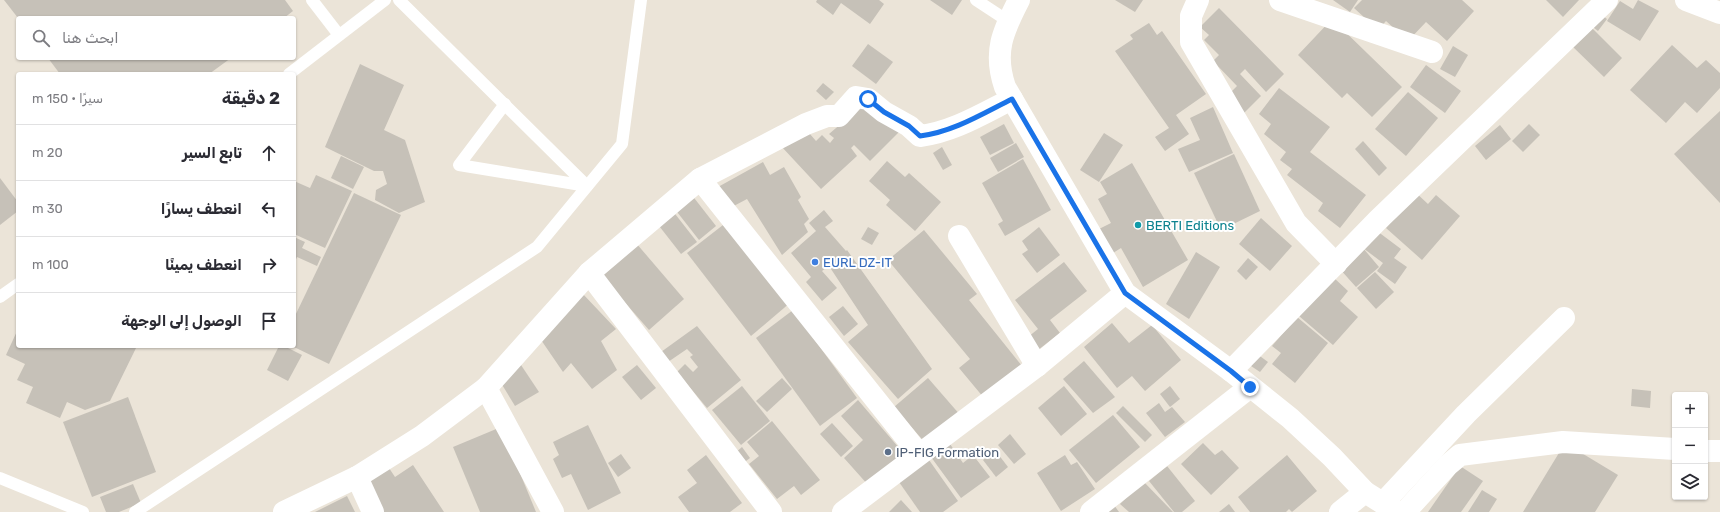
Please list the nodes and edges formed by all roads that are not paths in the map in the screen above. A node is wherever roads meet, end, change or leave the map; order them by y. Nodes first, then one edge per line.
1 (312, 0) edge
2 (385, 0) edge
3 (399, 0) edge
4 (641, 0) edge
5 (976, 0) edge
6 (1019, 0) edge
7 (1198, 0) edge
8 (1280, 0) edge
9 (1607, 0) edge
10 (1686, 0) edge
11 (1720, 13) edge
12 (1008, 20) junction
13 (339, 36) junction
14 (1432, 52) dead end
15 (292, 72) edge
16 (1012, 99) junction
17 (505, 104) junction
18 (700, 180) junction
19 (587, 186) junction
20 (958, 236) dead end
21 (1336, 264) junction
22 (589, 273) junction
23 (16, 285) edge
24 (1125, 293) junction
25 (0, 297) edge
26 (1564, 318) dead end
27 (1037, 366) junction
28 (1231, 371) junction
29 (1250, 387) junction
30 (486, 388) junction
31 (1672, 449) edge
32 (1708, 451) edge
33 (1720, 451) edge
34 (920, 454) junction
35 (357, 477) junction
36 (0, 478) edge
37 (1382, 502) edge
38 (82, 512) edge
39 (135, 512) edge
40 (284, 512) edge
41 (373, 512) edge
42 (553, 512) edge
43 (771, 512) edge
44 (843, 512) edge
45 (1091, 512) edge
46 (1340, 512) edge
47 (1405, 512) edge

1 - 13 lane
2 - 13 lane
3 - 17 lane
4 - 19 lane
5 - 12 lane
6 - 12 street
7 - 21 street
8 - 14 street
9 - 21 street
10 - 11 street
12 - 16 street
13 - 15 lane
16 - 18 street
16 - 24 street
17 - 19 lane
17 - 19 lane
18 - 22 street
18 - 34 street
19 - 39 lane
20 - 27 street
21 - 28 street
22 - 30 street
22 - 43 street
23 - 25 lane
24 - 27 street
24 - 28 street
26 - 37 street
27 - 34 street
28 - 29 street
29 - 37 street
29 - 45 street
30 - 35 street
30 - 42 street
31 - 47 street
32 - 33 street
34 - 44 street
35 - 40 street
35 - 41 street
36 - 38 lane
37 - 46 street

